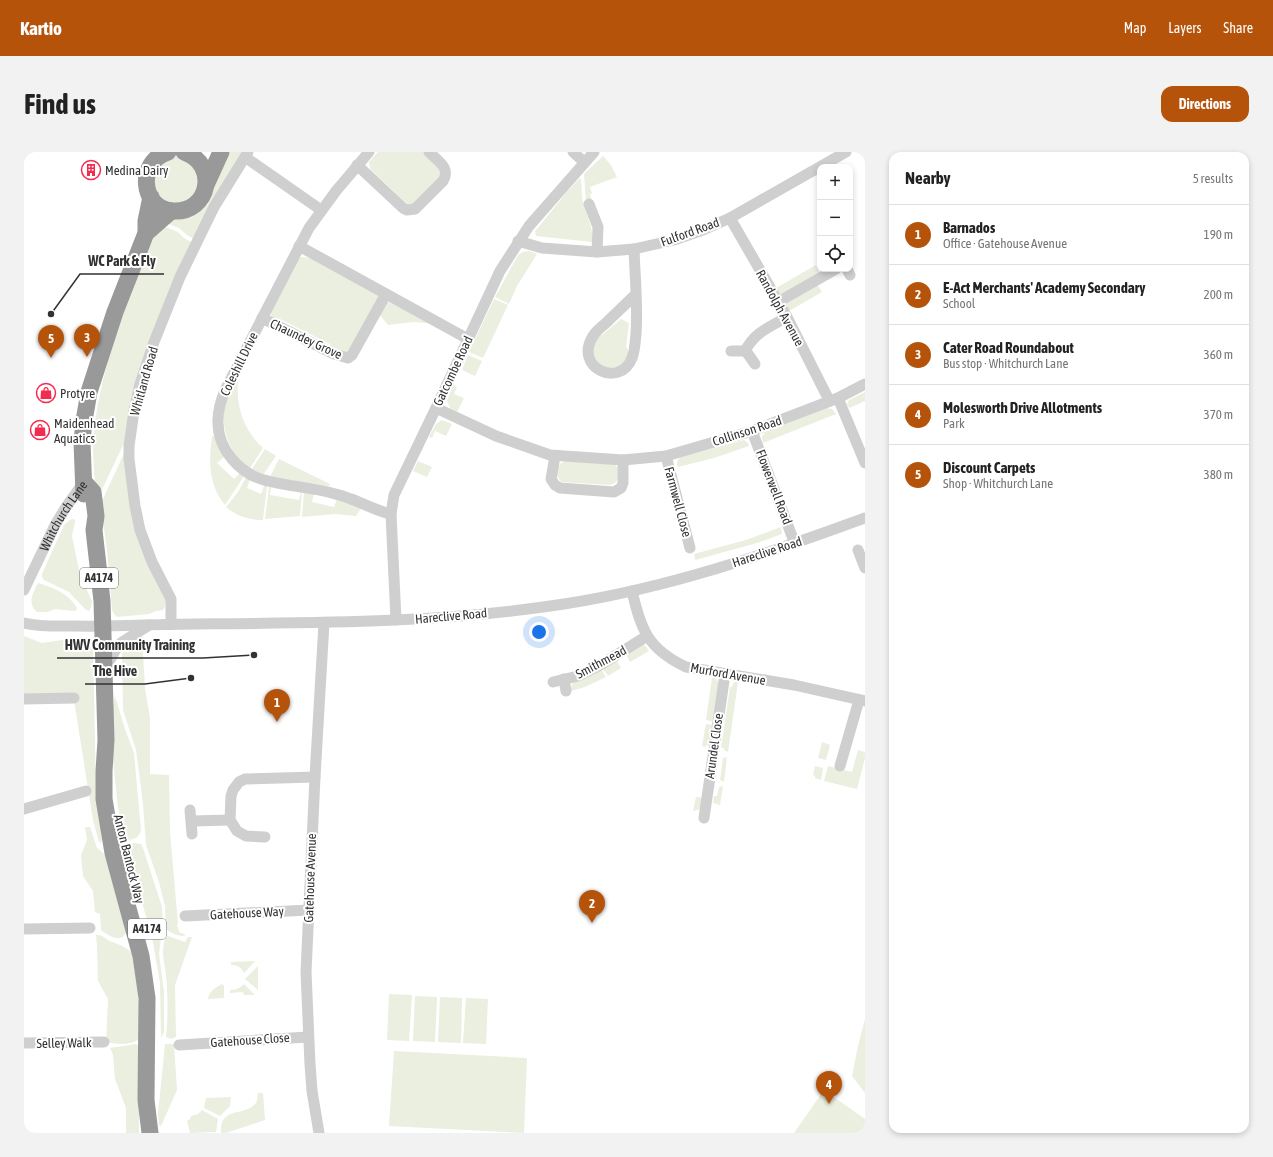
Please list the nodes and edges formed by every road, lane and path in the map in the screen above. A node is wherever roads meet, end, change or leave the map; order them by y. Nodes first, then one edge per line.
1 (168, 152) edge
2 (184, 152) edge
3 (221, 152) edge
4 (369, 152) edge
5 (429, 152) edge
6 (573, 152) edge
7 (594, 152) edge
8 (846, 152) edge
9 (246, 154) edge
10 (832, 155) edge
11 (150, 158) edge
12 (584, 162) junction
13 (358, 165) junction
14 (206, 187) junction
15 (151, 197) junction
16 (589, 204) dead end
17 (321, 210) junction
18 (171, 211) junction
19 (730, 218) junction
20 (146, 234) junction
21 (518, 241) junction
22 (299, 246) junction
23 (634, 249) junction
24 (597, 252) junction
25 (831, 272) edge
26 (386, 294) junction
27 (636, 294) junction
28 (778, 302) junction
29 (787, 317) junction
30 (262, 318) junction
31 (468, 339) junction
32 (731, 351) dead end
33 (745, 351) junction
34 (755, 364) dead end
35 (865, 384) edge
36 (834, 399) junction
37 (436, 408) junction
38 (752, 430) junction
39 (555, 456) junction
40 (666, 456) junction
41 (623, 460) junction
42 (865, 464) edge
43 (84, 482) junction
44 (391, 514) junction
45 (865, 518) edge
46 (795, 544) junction
47 (690, 548) dead end
48 (857, 550) edge
49 (865, 568) edge
50 (24, 590) edge
51 (632, 591) junction
52 (396, 620) junction
53 (324, 622) junction
54 (24, 623) edge
55 (151, 624) junction
56 (171, 624) junction
57 (103, 626) junction
58 (647, 636) junction
59 (105, 669) junction
60 (725, 674) junction
61 (566, 691) dead end
62 (74, 698) dead end
63 (24, 699) edge
64 (862, 701) edge
65 (840, 766) dead end
66 (315, 777) junction
67 (86, 791) dead end
68 (24, 809) edge
69 (704, 818) dead end
70 (230, 820) junction
71 (192, 834) dead end
72 (265, 837) dead end
73 (309, 910) junction
74 (185, 916) dead end
75 (90, 928) dead end
76 (24, 929) edge
77 (308, 1037) junction
78 (104, 1042) dead end
79 (24, 1043) edge
80 (191, 1044) junction
81 (179, 1045) dead end
82 (192, 1056) dead end
83 (149, 1127) edge
84 (319, 1133) edge

1 - 11 highway
2 - 14 highway
3 - 14 highway
4 - 13 street, Coleshill Drive
5 - 13 street
6 - 12 street
7 - 12 street, Gatcombe Road
8 - 10 street, Fulford Road
9 - 17 street
9 - 56 street, Whitland Road
10 - 19 street, Fulford Road
11 - 15 highway
12 - 21 street, Gatcombe Road
13 - 17 street, Coleshill Drive
14 - 18 highway
15 - 18 highway
15 - 20 highway, Whitchurch Lane / A4174
16 - 24 street
17 - 22 street, Coleshill Drive
18 - 20 highway, Whitchurch Lane / A4174
19 - 23 street, Fulford Road
19 - 28 street, Randolph Avenue
20 - 43 highway, Whitchurch Lane / A4174
21 - 24 street, Fulford Road
21 - 31 street, Gatcombe Road
22 - 26 street
22 - 30 street, Coleshill Drive
23 - 24 street, Fulford Road
23 - 27 street
25 - 28 street
26 - 30 street, Chaundey Grove
26 - 31 street
27 - 27 street
28 - 29 street, Randolph Avenue
29 - 33 street
29 - 36 street, Randolph Avenue
30 - 44 street, Coleshill Drive
31 - 37 street, Gatcombe Road
32 - 33 street
33 - 34 street
35 - 36 street, Collinson Road
36 - 38 street, Collinson Road
36 - 42 street, Randolph Avenue
37 - 39 street, Collinson Road
37 - 44 street, Gatcombe Road
38 - 40 street, Collinson Road
38 - 46 street, Flowerwell Road
39 - 41 street, Collinson Road
39 - 41 street
40 - 41 street, Collinson Road
40 - 47 street, Farmwell Close
43 - 50 street, Whitchurch Lane
43 - 57 highway, A4174
44 - 52 street, Gatcombe Road
45 - 46 street, Hareclive Road
46 - 51 street, Hareclive Road
48 - 49 street
51 - 52 street, Hareclive Road
51 - 58 street, Murford Avenue
52 - 53 street, Hareclive Road
53 - 56 street, Hareclive Road
53 - 66 street, Gatehouse Avenue
54 - 57 street, Hareclive Road
55 - 56 street, Hareclive Road
55 - 57 street, Hareclive Road
55 - 59 street
57 - 59 highway, Anton Bantock Way / A4174
58 - 60 street, Murford Avenue
58 - 61 street, Smithmead
59 - 83 highway, Anton Bantock Way / A4174
60 - 64 street, Murford Avenue
60 - 69 street, Arundel Close
62 - 63 street
64 - 65 street
66 - 70 street
66 - 73 street, Gatehouse Avenue
67 - 68 street
70 - 71 street
70 - 72 street
73 - 74 street, Gatehouse Way
73 - 77 street, Gatehouse Avenue
75 - 76 street
77 - 80 street, Gatehouse Close
77 - 84 street, Gatehouse Avenue
78 - 79 street, Selley Walk
80 - 81 street, Gatehouse Close
80 - 82 street

